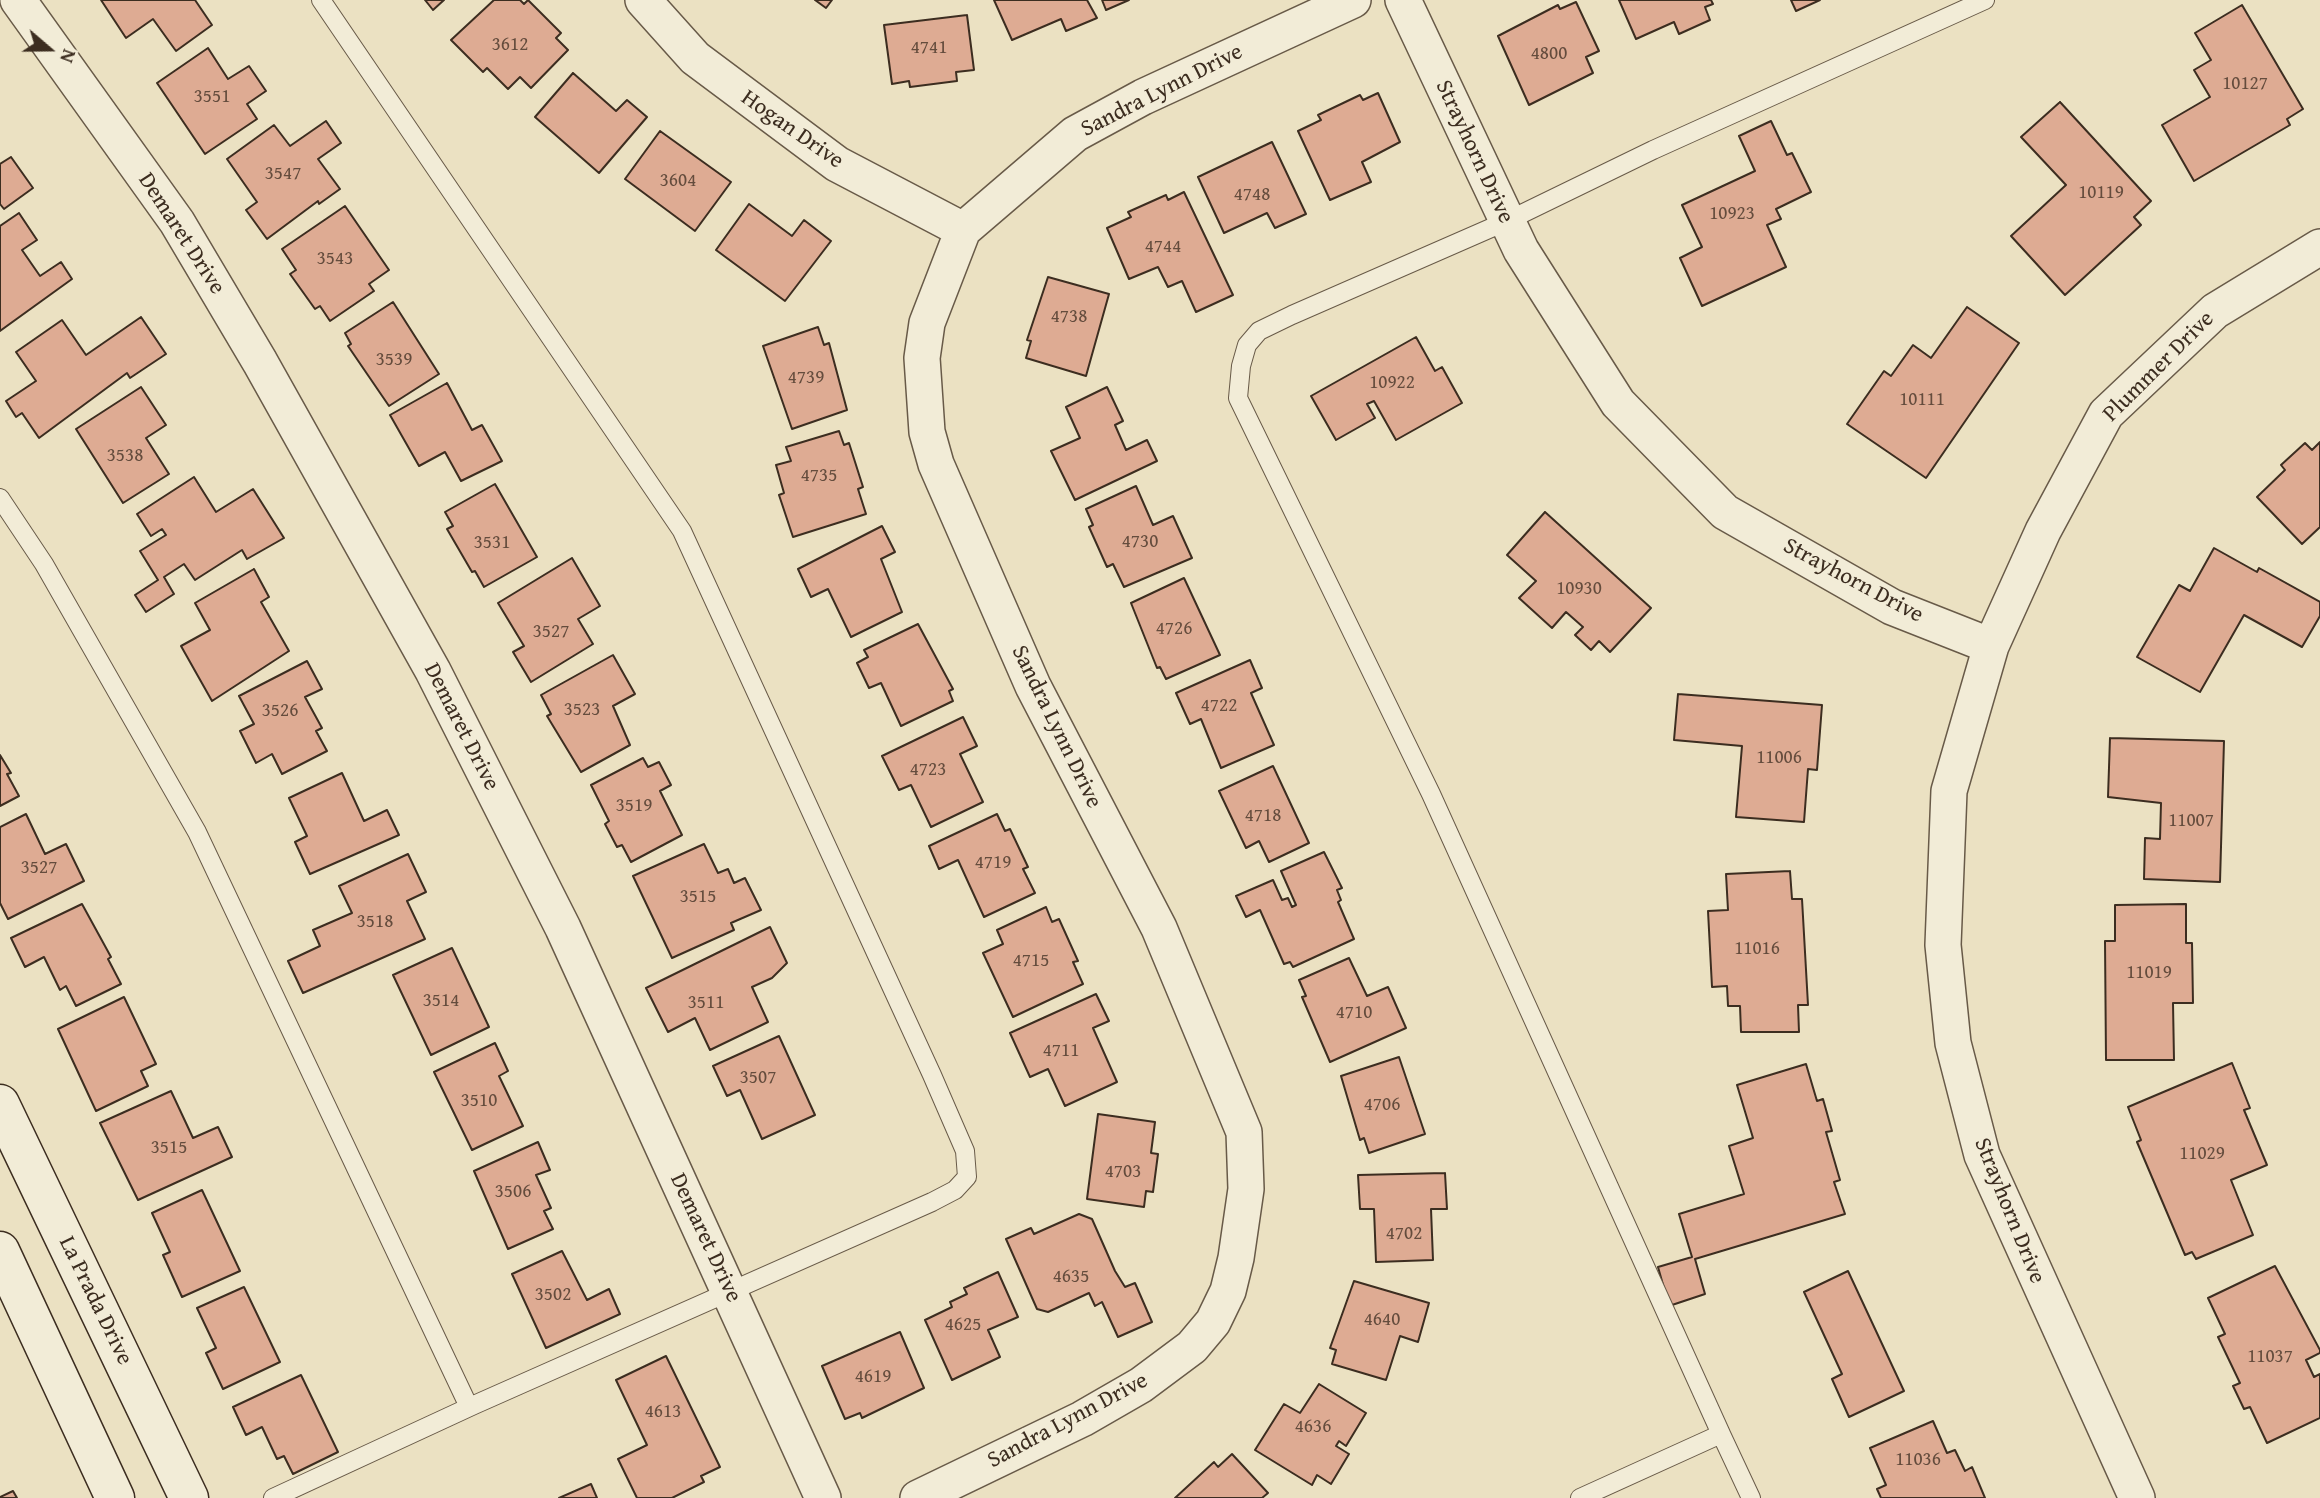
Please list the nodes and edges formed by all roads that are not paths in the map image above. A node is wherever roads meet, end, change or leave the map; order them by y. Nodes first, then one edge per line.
1 (18, 0) edge
2 (321, 0) edge
3 (643, 0) edge
4 (1353, 0) edge
5 (1403, 0) edge
6 (1986, 0) edge
7 (1507, 221) junction
8 (963, 230) junction
9 (2320, 247) edge
10 (0, 498) edge
11 (1991, 646) junction
12 (0, 1104) edge
13 (0, 1251) edge
14 (730, 1293) junction
15 (469, 1407) junction
16 (1721, 1434) junction
17 (115, 1498) edge
18 (190, 1498) edge
19 (273, 1498) edge
20 (824, 1498) edge
21 (918, 1498) edge
22 (1580, 1498) edge
23 (1751, 1498) edge
24 (2137, 1498) edge

1 - 14 street, Demaret Drive
2 - 14 lane
3 - 8 street, Hogan Drive
4 - 8 street, Sandra Lynn Drive
5 - 7 street, Strayhorn Drive
6 - 7 lane
7 - 11 street, Strayhorn Drive
7 - 16 lane
8 - 21 street, Sandra Lynn Drive
9 - 11 street, Plummer Drive
10 - 15 lane
11 - 24 street, Strayhorn Drive
12 - 18 main road, La Prada Drive
13 - 17 main road
14 - 15 lane
14 - 20 street, Demaret Drive
15 - 19 lane
16 - 22 lane
16 - 23 lane

